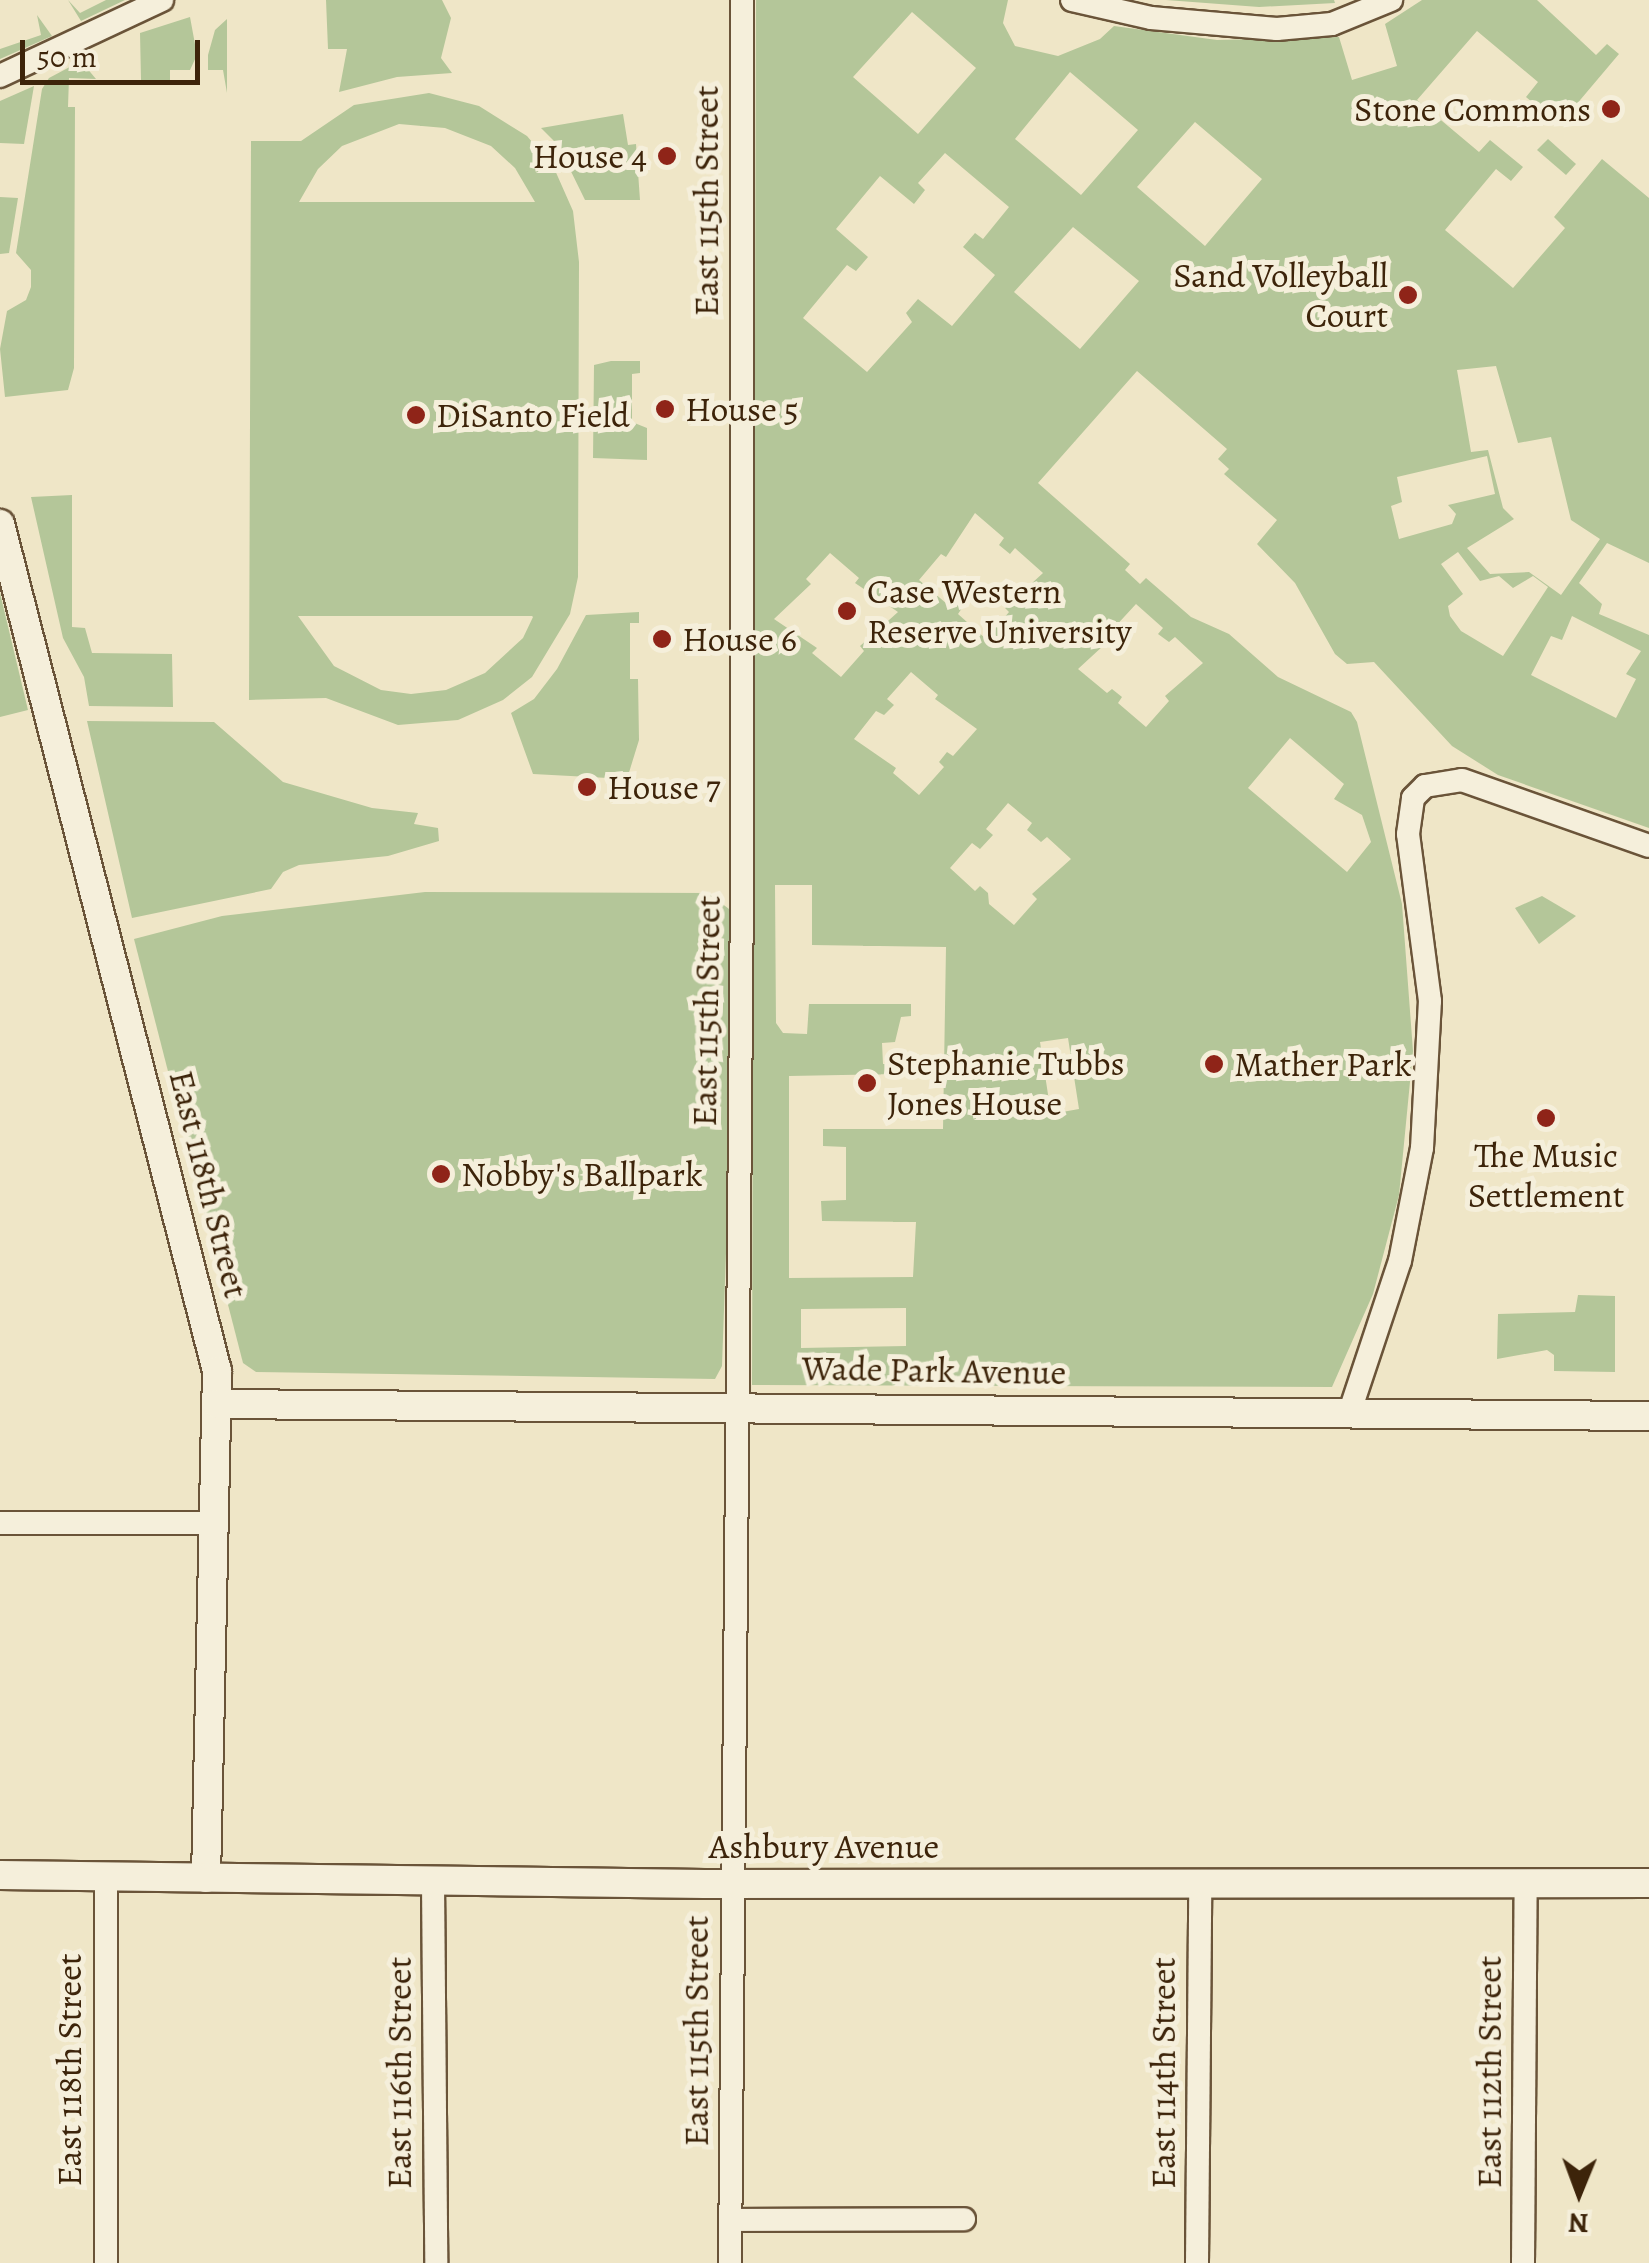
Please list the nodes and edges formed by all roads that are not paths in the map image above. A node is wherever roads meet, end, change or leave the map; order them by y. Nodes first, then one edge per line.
1 (162, 0) edge
2 (742, 0) edge
3 (1072, 0) edge
4 (1391, 0) edge
5 (0, 76) edge
6 (0, 524) edge
7 (1649, 846) edge
8 (217, 1404) junction
9 (736, 1406) junction
10 (1349, 1414) junction
11 (1649, 1416) edge
12 (0, 1523) edge
13 (214, 1524) junction
14 (0, 1875) edge
15 (106, 1877) junction
16 (206, 1878) junction
17 (1526, 1880) junction
18 (433, 1882) junction
19 (1649, 1882) edge
20 (1200, 1883) junction
21 (731, 1884) junction
22 (964, 2219) dead end
23 (730, 2220) junction
24 (106, 2263) edge
25 (436, 2263) edge
26 (730, 2263) edge
27 (1197, 2263) edge
28 (1523, 2263) edge

1 - 5 street
2 - 9 street, East 115th Street
3 - 4 street
6 - 8 street, East 118th Street
7 - 10 street
8 - 9 street, Wade Park Avenue
8 - 13 street, East 118th Street
9 - 10 street, Wade Park Avenue
9 - 21 street, East 115th Street
10 - 11 street, Wade Park Avenue
12 - 13 street
13 - 16 street, East 118th Street
14 - 15 street, Ashbury Avenue
15 - 16 street, Ashbury Avenue
15 - 24 street, East 118th Street
16 - 18 street, Ashbury Avenue
17 - 19 street, Ashbury Avenue
17 - 20 street, Ashbury Avenue
17 - 28 street, East 112th Street
18 - 21 street, Ashbury Avenue
18 - 25 street, East 116th Street
20 - 21 street, Ashbury Avenue
20 - 27 street, East 114th Street
21 - 23 street, East 115th Street
22 - 23 street
23 - 26 street, East 115th Street

